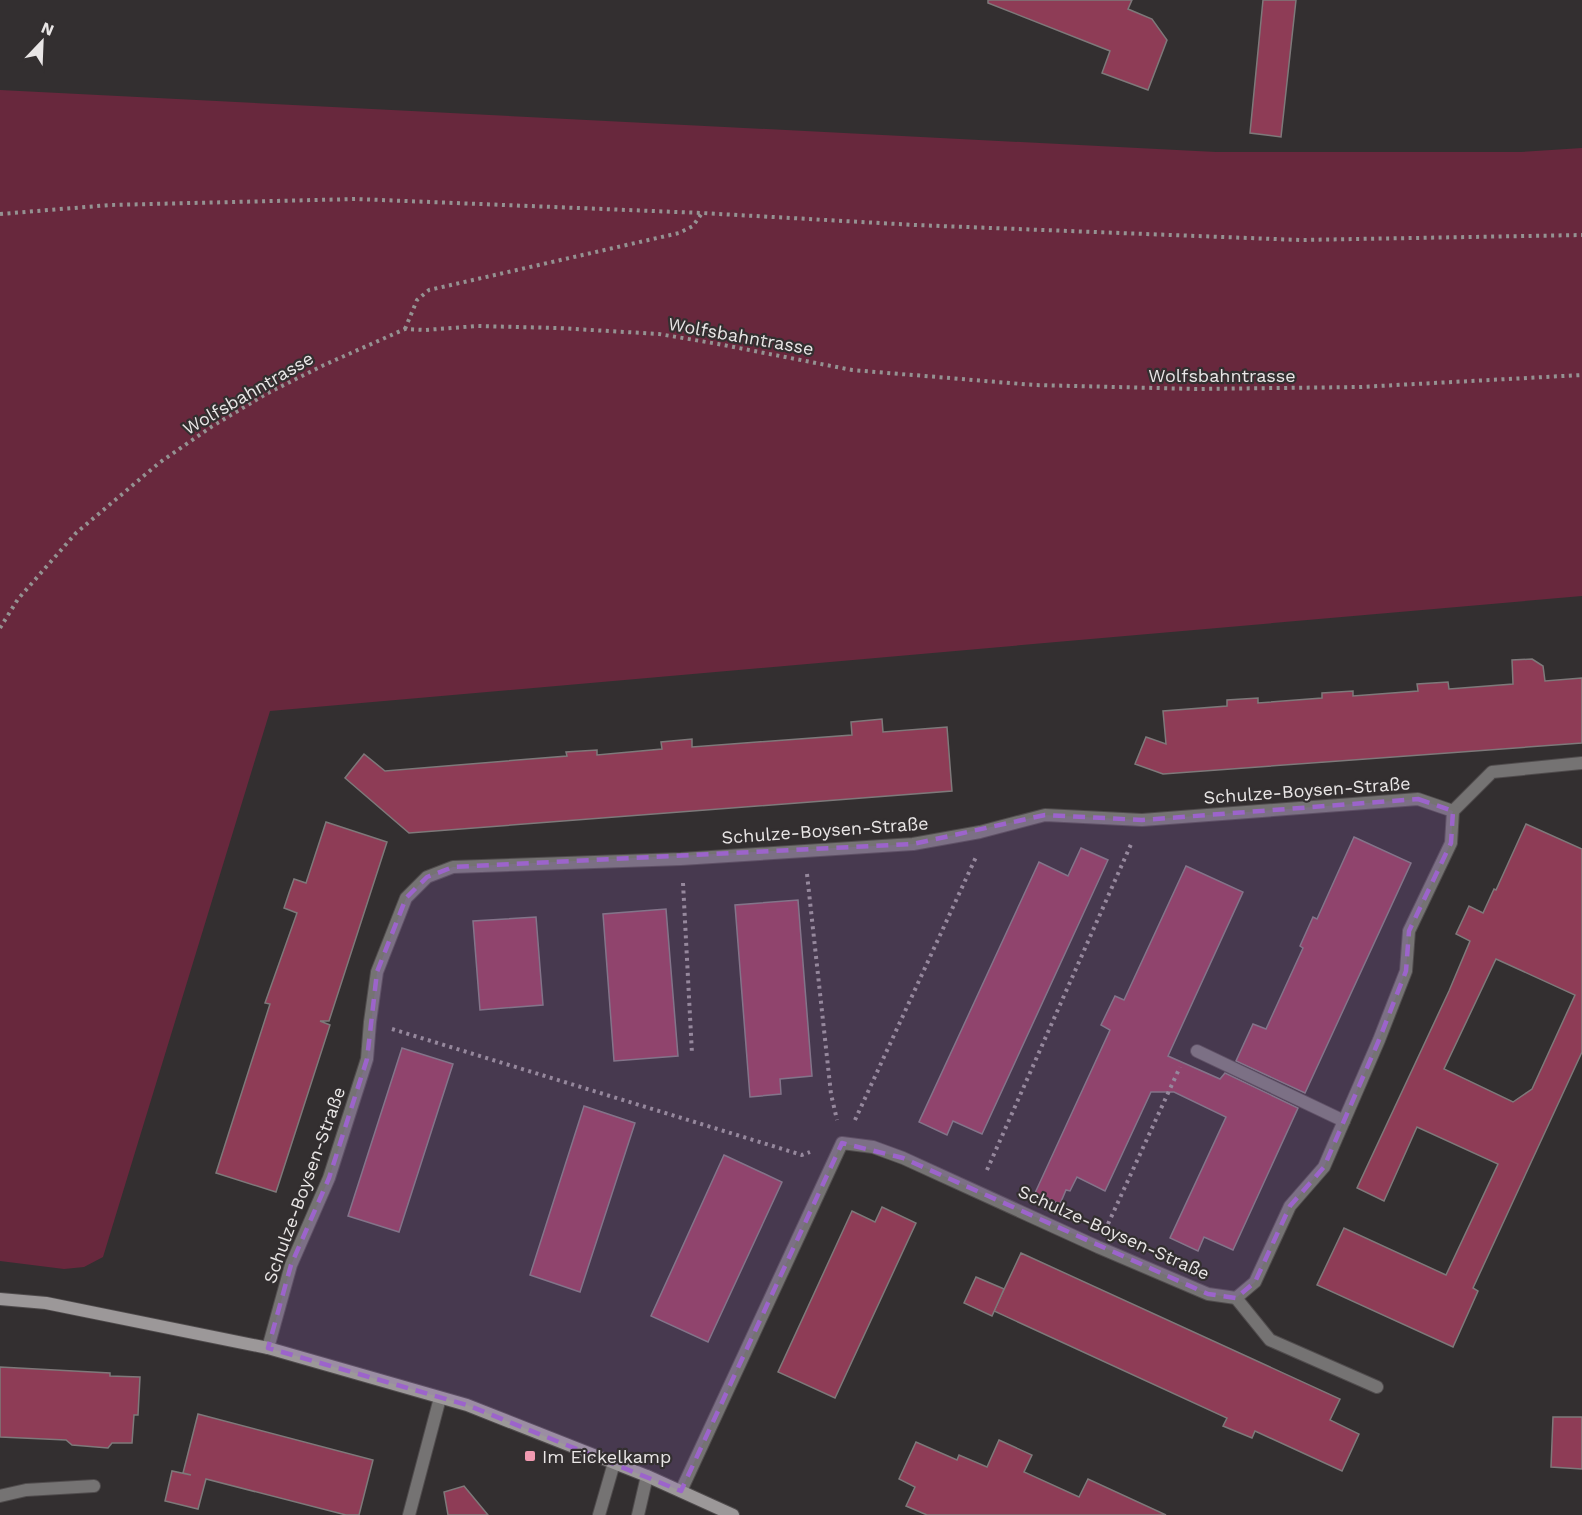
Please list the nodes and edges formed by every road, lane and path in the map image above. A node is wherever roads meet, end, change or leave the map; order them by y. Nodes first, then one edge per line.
1 (702, 213) junction
2 (0, 214) edge
3 (1582, 235) edge
4 (405, 329) junction
5 (1582, 375) edge
6 (0, 628) edge
7 (1582, 763) edge
8 (1453, 811) junction
9 (1142, 820) junction
10 (989, 830) junction
11 (805, 849) junction
12 (681, 859) junction
13 (370, 1022) junction
14 (1197, 1051) joint
15 (692, 1054) dead end
16 (1344, 1121) junction
17 (842, 1143) junction
18 (978, 1191) junction
19 (1098, 1247) junction
20 (1236, 1298) junction
21 (0, 1299) edge
22 (268, 1348) junction
23 (1377, 1387) dead end
24 (440, 1398) junction
25 (614, 1463) junction
26 (646, 1476) junction
27 (94, 1486) dead end
28 (681, 1491) junction
29 (0, 1496) edge
30 (409, 1515) edge
31 (599, 1515) edge
32 (638, 1515) edge
33 (732, 1515) edge

1 - 2 path
1 - 3 path
1 - 4 path
4 - 5 path, Wolfsbahntrasse
4 - 6 path, Wolfsbahntrasse
7 - 8 street
8 - 9 street, Schulze-Boysen-Straße
8 - 16 street
9 - 10 street, Schulze-Boysen-Straße
9 - 18 path
10 - 11 street, Schulze-Boysen-Straße
10 - 17 path
11 - 12 street, Schulze-Boysen-Straße
11 - 17 path
12 - 13 street, Schulze-Boysen-Straße
12 - 15 path
13 - 17 path
13 - 22 street, Schulze-Boysen-Straße
14 - 16 street
14 - 19 path
16 - 20 street
17 - 18 street, Schulze-Boysen-Straße
17 - 28 street
18 - 19 street, Schulze-Boysen-Straße
19 - 20 street, Schulze-Boysen-Straße
20 - 23 street
21 - 22 street
22 - 24 street
24 - 25 street
24 - 30 street
25 - 26 street
25 - 31 street
26 - 28 street
26 - 32 street
27 - 29 street
28 - 33 street

